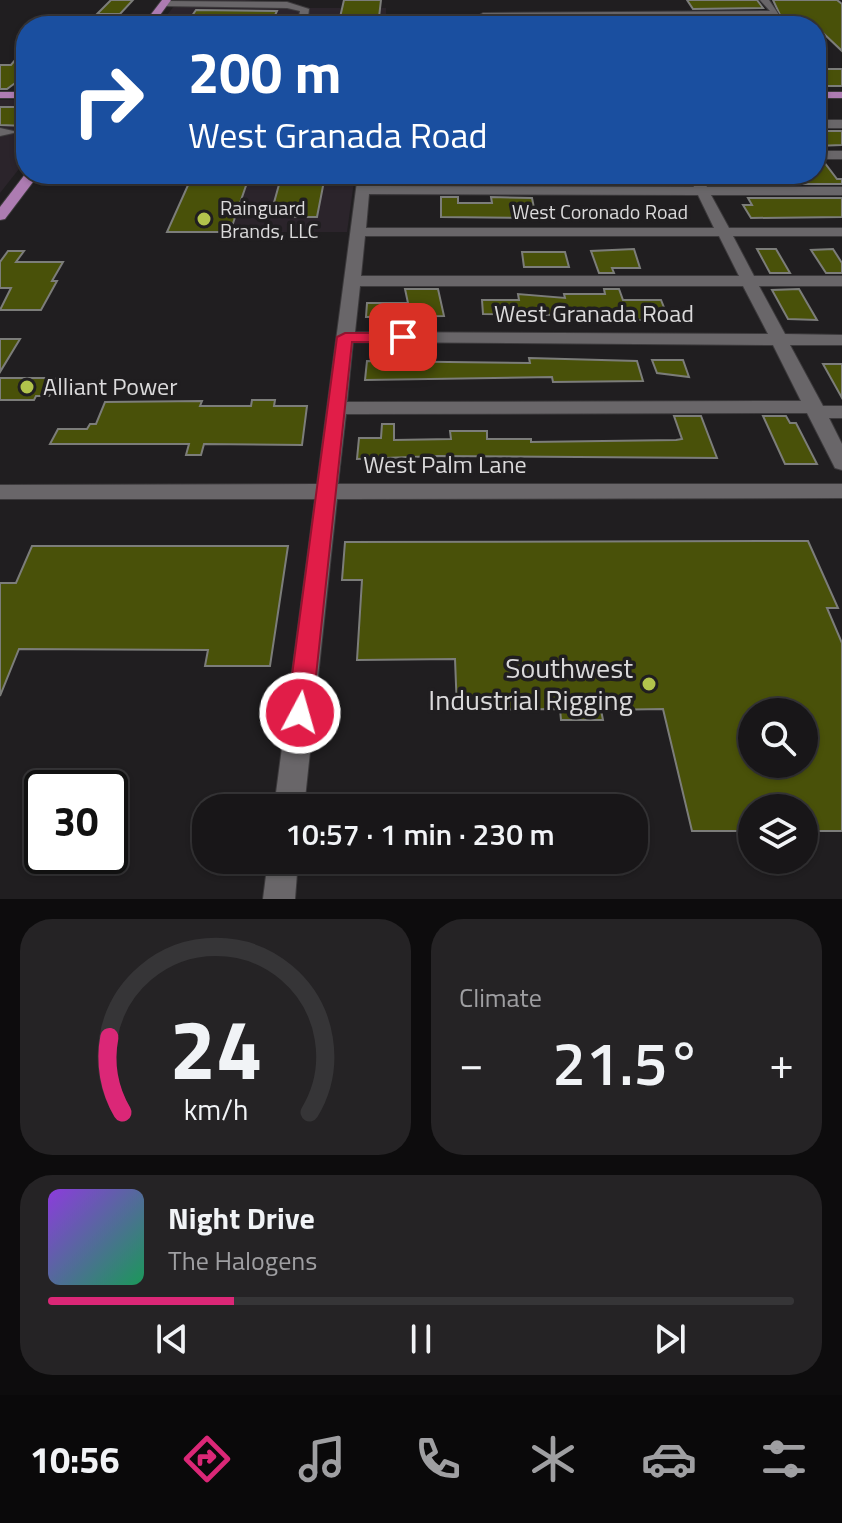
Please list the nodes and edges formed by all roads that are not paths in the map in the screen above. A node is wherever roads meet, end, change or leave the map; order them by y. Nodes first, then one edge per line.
1 (764, 0) edge
2 (166, 2) edge
3 (609, 2) dead end
4 (304, 16) edge
5 (616, 16) edge
6 (729, 16) edge
7 (24, 184) edge
8 (364, 184) edge
9 (449, 184) edge
10 (700, 184) edge
11 (703, 190) junction
12 (842, 191) edge
13 (0, 216) edge
14 (357, 232) junction
15 (724, 232) junction
16 (842, 232) edge
17 (352, 281) junction
18 (749, 281) junction
19 (842, 281) edge
20 (345, 337) junction
21 (778, 338) junction
22 (842, 340) edge
23 (336, 408) junction
24 (816, 410) junction
25 (842, 412) edge
26 (842, 463) edge
27 (325, 491) junction
28 (842, 491) edge
29 (0, 492) edge
30 (291, 794) edge
31 (282, 874) edge
32 (279, 899) edge

1 - 6 street
2 - 4 street
3 - 5 street
7 - 13 main road
8 - 14 street
9 - 11 street
10 - 11 street
11 - 12 street
11 - 15 street
14 - 15 street, West Coronado Road
14 - 17 street
15 - 16 street, West Coronado Road
15 - 18 street
17 - 18 street
17 - 20 street
18 - 19 street
18 - 21 street
20 - 21 street, West Granada Road
20 - 23 street
21 - 22 street, West Granada Road
21 - 24 street
23 - 24 street
23 - 27 street
24 - 25 street
24 - 26 street
27 - 28 street, West Palm Lane
27 - 29 street, West Palm Lane
27 - 30 street
31 - 32 street

